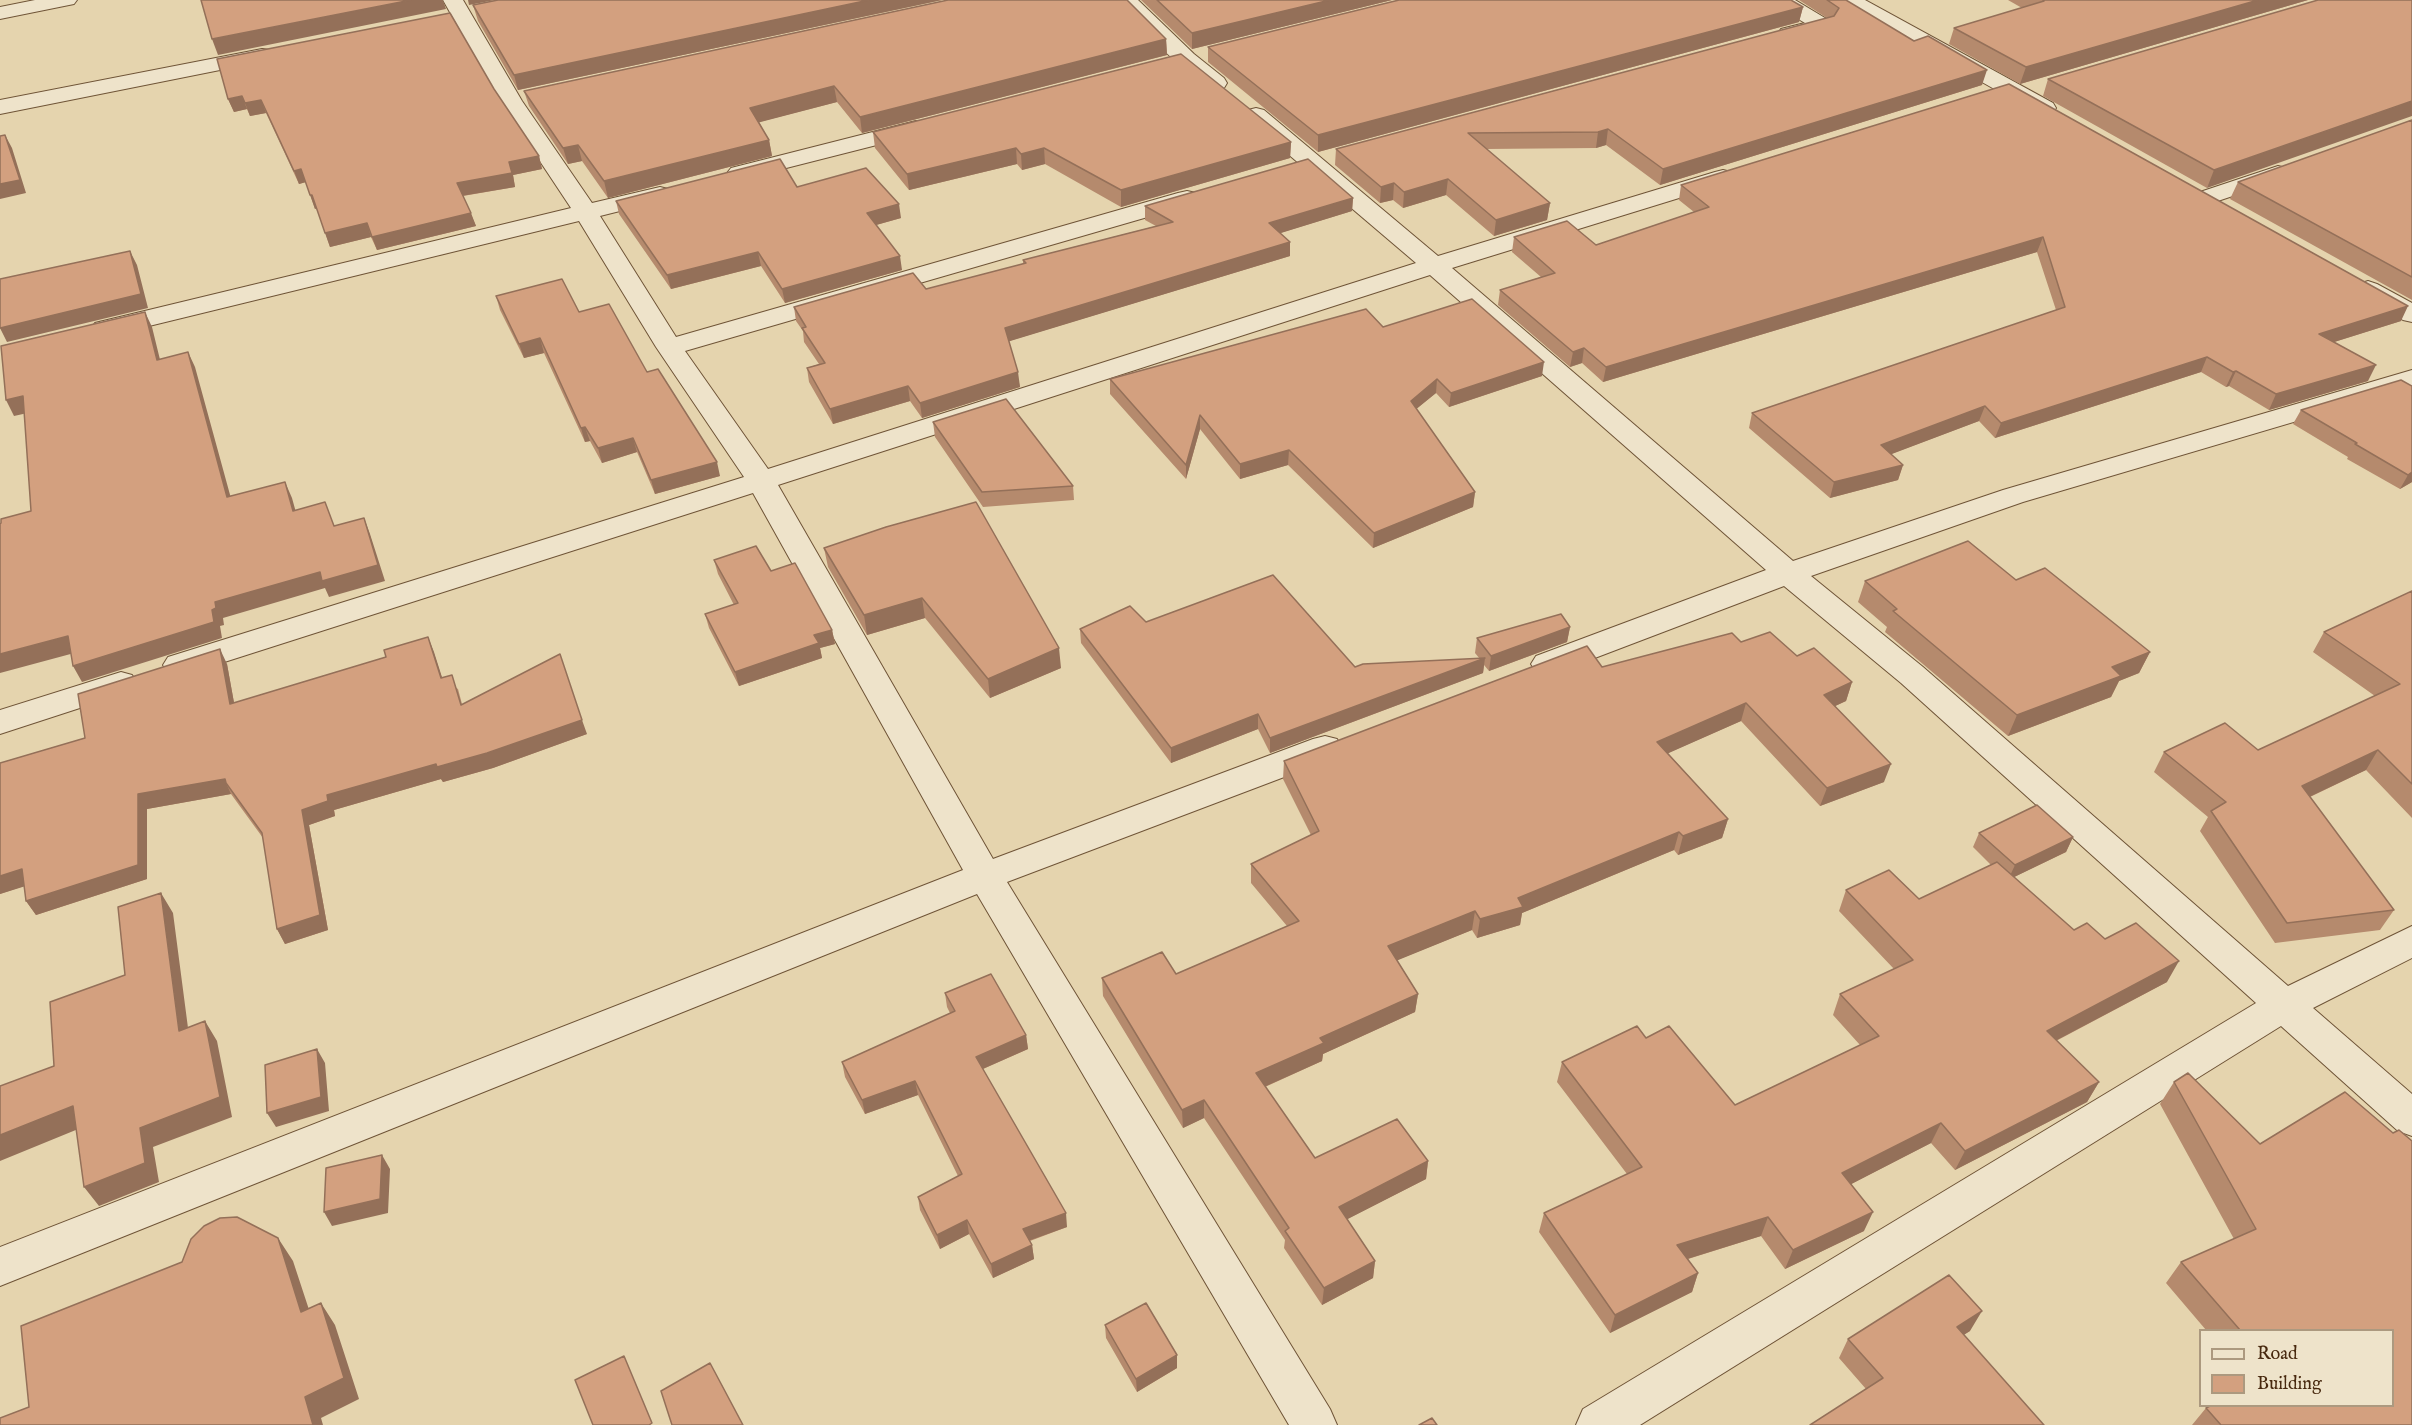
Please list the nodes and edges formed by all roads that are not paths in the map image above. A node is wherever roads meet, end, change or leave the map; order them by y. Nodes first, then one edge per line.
1 (67, 0) edge
2 (1126, 0) edge
3 (1780, 0) edge
4 (1889, 0) edge
5 (1857, 4) edge
6 (459, 12) edge
7 (0, 13) edge
8 (1766, 40) edge
9 (277, 52) edge
10 (2052, 84) edge
11 (2014, 90) junction
12 (1975, 98) edge
13 (0, 107) edge
14 (2061, 117) edge
15 (939, 122) edge
16 (2304, 163) edge
17 (1743, 171) edge
18 (713, 180) edge
19 (2186, 187) edge
20 (678, 189) edge
21 (1211, 191) edge
22 (2206, 198) junction
23 (586, 213) junction
24 (2236, 215) edge
25 (1434, 265) junction
26 (2345, 276) edge
27 (2412, 314) edge
28 (81, 334) edge
29 (669, 347) junction
30 (2412, 378) edge
31 (761, 481) junction
32 (1788, 573) junction
33 (1520, 674) edge
34 (0, 722) edge
35 (1353, 737) edge
36 (985, 876) junction
37 (2412, 941) edge
38 (2284, 1005) junction
39 (2412, 1119) edge
40 (0, 1267) edge
41 (1314, 1425) edge
42 (1599, 1425) edge

1 - 7 street
2 - 25 street
3 - 8 street
4 - 5 street
5 - 11 street
6 - 23 street
9 - 13 street
10 - 11 street
11 - 12 street
11 - 14 street
15 - 18 street
16 - 22 street
17 - 25 street
19 - 22 street
20 - 23 street
21 - 29 street
22 - 24 street
23 - 28 street
23 - 29 street
25 - 31 street
25 - 32 street
26 - 27 street
29 - 31 street
30 - 32 street
31 - 34 street
31 - 36 street
32 - 33 street
32 - 38 street
35 - 36 street
36 - 40 street
36 - 41 street
37 - 38 street
38 - 39 street
38 - 42 street

